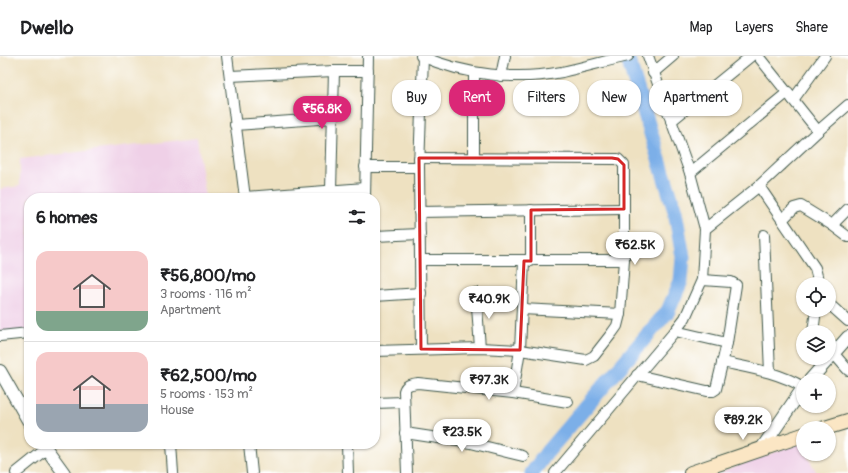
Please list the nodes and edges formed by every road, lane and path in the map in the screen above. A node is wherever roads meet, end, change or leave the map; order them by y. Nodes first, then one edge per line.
1 (226, 56) edge
2 (368, 56) edge
3 (422, 56) edge
4 (505, 56) edge
5 (648, 56) edge
6 (673, 56) edge
7 (825, 56) edge
8 (624, 57) edge
9 (758, 57) edge
10 (334, 71) junction
11 (368, 71) junction
12 (474, 72) junction
13 (653, 73) junction
14 (230, 76) junction
15 (501, 76) junction
16 (790, 96) junction
17 (848, 105) edge
18 (333, 118) junction
19 (671, 121) junction
20 (235, 125) junction
21 (818, 131) junction
22 (474, 158) junction
23 (419, 162) junction
24 (365, 167) junction
25 (690, 173) junction
26 (759, 186) junction
27 (331, 190) junction
28 (244, 193) edge
29 (299, 193) edge
30 (365, 193) edge
31 (624, 209) junction
32 (848, 209) edge
33 (531, 210) junction
34 (419, 212) junction
35 (783, 218) junction
36 (832, 225) junction
37 (705, 228) junction
38 (420, 234) junction
39 (764, 235) dead end
40 (380, 236) edge
41 (848, 237) edge
42 (421, 260) junction
43 (624, 260) junction
44 (528, 261) junction
45 (817, 277) edge
46 (702, 280) junction
47 (421, 293) junction
48 (476, 293) dead end
49 (380, 296) edge
50 (522, 310) junction
51 (836, 310) edge
52 (620, 314) junction
53 (848, 321) edge
54 (675, 331) junction
55 (24, 334) edge
56 (0, 336) edge
57 (848, 337) edge
58 (727, 343) junction
59 (480, 348) junction
60 (421, 349) junction
61 (520, 350) junction
62 (836, 350) edge
63 (380, 351) edge
64 (836, 361) edge
65 (722, 362) junction
66 (823, 365) edge
67 (848, 370) edge
68 (0, 371) edge
69 (770, 372) junction
70 (816, 373) edge
71 (637, 376) junction
72 (796, 383) edge
73 (513, 393) junction
74 (796, 398) edge
75 (404, 402) junction
76 (568, 402) dead end
77 (380, 403) edge
78 (24, 413) edge
79 (848, 421) edge
80 (836, 425) edge
81 (405, 433) junction
82 (796, 437) edge
83 (762, 448) junction
84 (42, 449) edge
85 (46, 449) edge
86 (171, 449) edge
87 (250, 449) edge
88 (346, 449) edge
89 (523, 456) dead end
90 (16, 473) edge
91 (64, 473) edge
92 (173, 473) edge
93 (252, 473) edge
94 (348, 473) edge
95 (407, 473) edge
96 (555, 473) edge
97 (691, 473) edge

1 - 14 street
2 - 11 street
3 - 12 street
3 - 23 street
4 - 15 street
5 - 13 street
6 - 13 street
7 - 16 street
8 - 15 street
9 - 16 street
9 - 19 street
10 - 11 street
10 - 14 street
10 - 18 street
11 - 24 street
12 - 15 street
12 - 22 street
13 - 19 street
14 - 20 street
16 - 21 street
16 - 25 street
17 - 21 street
18 - 20 street
18 - 27 street
19 - 25 street
20 - 28 street
21 - 26 street
22 - 23 street
22 - 31 street
23 - 24 street
23 - 34 street
24 - 30 street
25 - 37 street
26 - 35 street
26 - 37 street
27 - 29 street
27 - 30 street
31 - 33 street
31 - 43 street
32 - 36 street
33 - 34 street
33 - 44 street
34 - 38 street
35 - 36 street
35 - 45 street
36 - 41 street
37 - 46 street
38 - 40 street
38 - 42 street
39 - 69 street
42 - 44 street
42 - 47 street
43 - 44 street
43 - 52 street
44 - 50 street
46 - 54 street
46 - 58 street
47 - 49 street
47 - 60 street
48 - 59 street
50 - 52 street
50 - 61 street
51 - 53 street
52 - 61 street
54 - 58 street
54 - 71 street
55 - 56 street
57 - 62 street
58 - 65 street
59 - 60 street
59 - 61 street
60 - 63 street
61 - 73 street
64 - 67 street
65 - 69 street
65 - 71 street
66 - 70 street
68 - 78 street
69 - 72 street
71 - 96 street
73 - 75 street
73 - 76 street
74 - 83 street
75 - 77 street
75 - 81 street
79 - 80 main road
81 - 89 street
81 - 95 street
82 - 83 main road
83 - 97 main road
84 - 90 street
85 - 91 street
86 - 92 street
87 - 93 street
88 - 94 street

